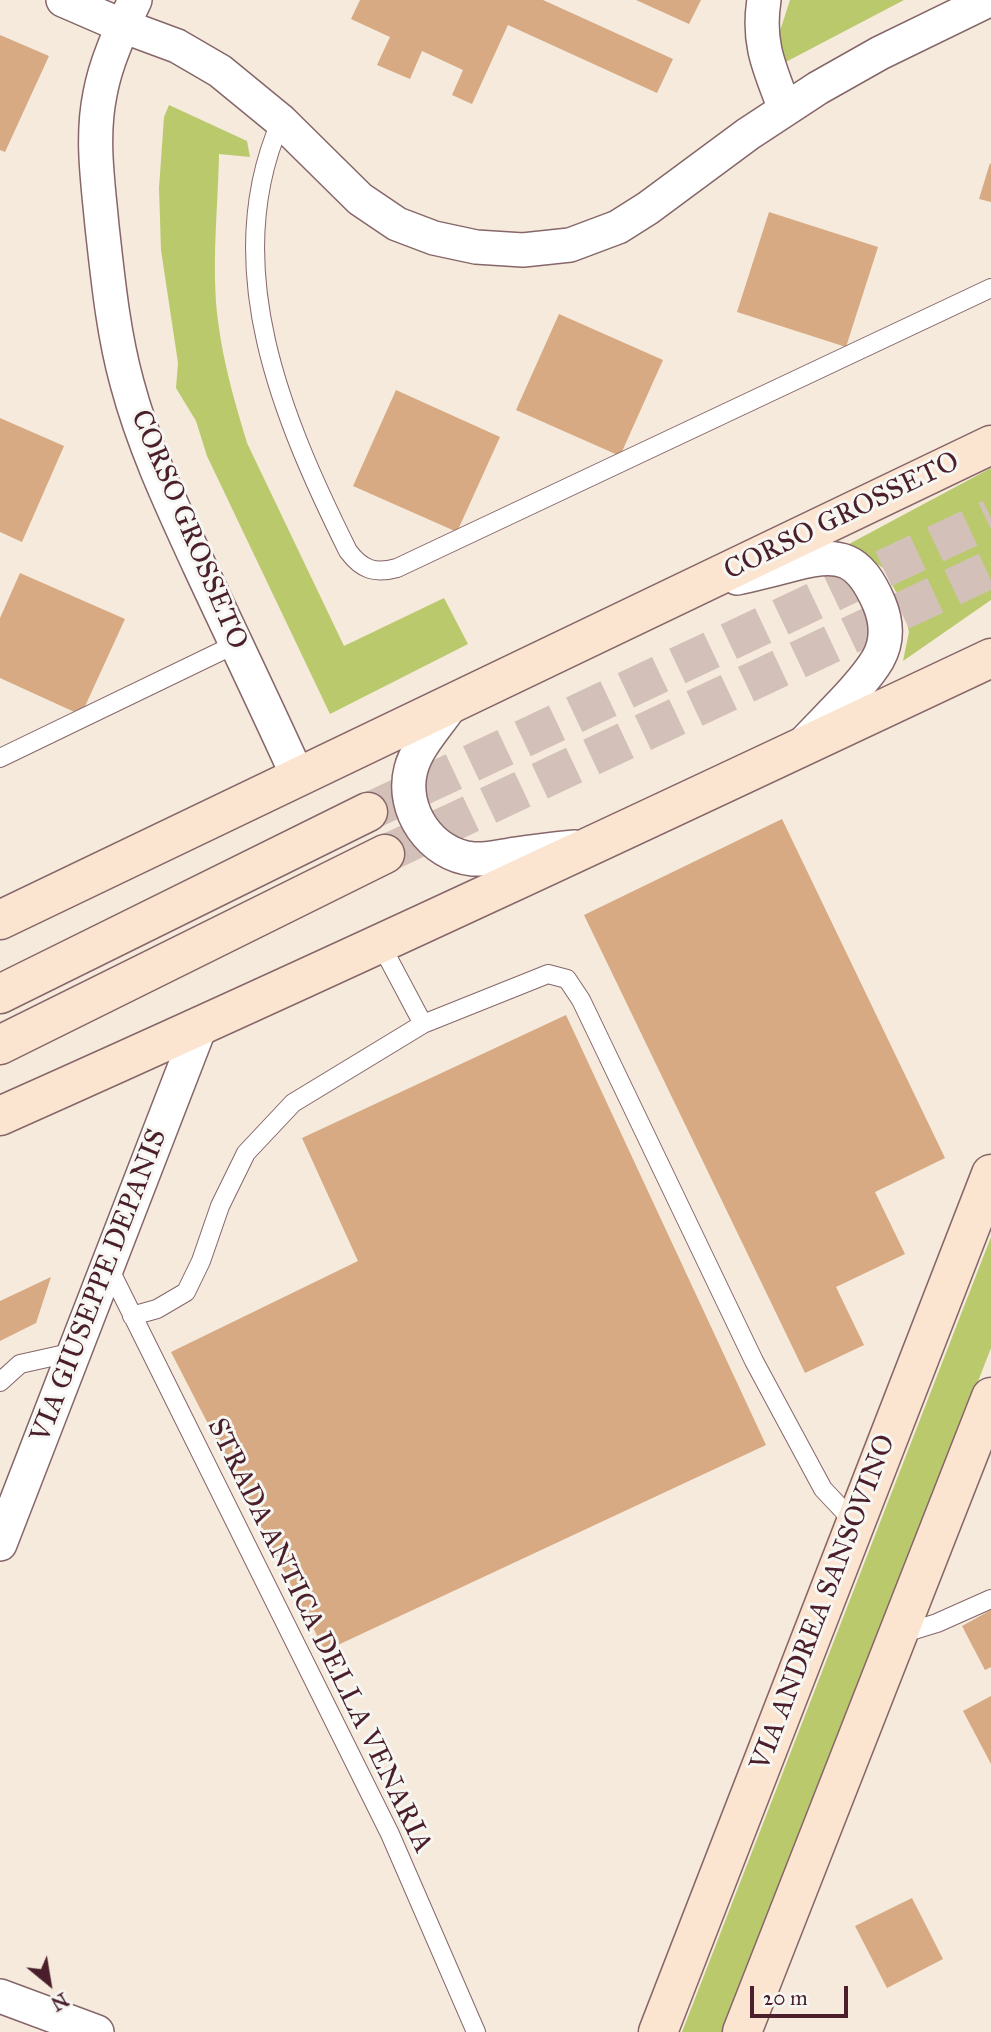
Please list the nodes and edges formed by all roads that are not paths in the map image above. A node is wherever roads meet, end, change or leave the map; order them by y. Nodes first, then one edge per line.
1 (63, 0) edge
2 (764, 0) edge
3 (989, 0) edge
4 (129, 13) edge
5 (785, 109) junction
6 (281, 121) junction
7 (991, 288) edge
8 (991, 445) edge
9 (693, 590) junction
10 (991, 631) edge
11 (236, 644) junction
12 (991, 658) edge
13 (451, 705) junction
14 (885, 708) junction
15 (797, 751) junction
16 (0, 758) edge
17 (298, 777) junction
18 (368, 812) tunnel mouth
19 (590, 845) junction
20 (385, 854) tunnel mouth
21 (0, 920) edge
22 (380, 943) junction
23 (0, 994) edge
24 (423, 1024) junction
25 (200, 1027) junction
26 (0, 1045) edge
27 (0, 1116) edge
28 (991, 1174) edge
29 (107, 1266) junction
30 (132, 1316) junction
31 (74, 1352) junction
32 (0, 1382) edge
33 (991, 1397) edge
34 (855, 1523) junction
35 (0, 1544) edge
36 (991, 1599) edge
37 (898, 1635) junction
38 (0, 1996) edge
39 (97, 2032) edge
40 (476, 2032) edge
41 (658, 2032) edge
42 (742, 2032) edge

1 - 4 street
2 - 5 street
3 - 5 street
4 - 6 street
4 - 11 street, CORSO GROSSETO
5 - 6 street
6 - 7 lane
8 - 9 main road, CORSO GROSSETO
9 - 13 main road, CORSO GROSSETO
9 - 15 street, CORSO GROSSETO
10 - 14 main road
11 - 16 lane
11 - 17 street, CORSO GROSSETO
12 - 14 main road, CORSO GROSSETO
13 - 17 main road, CORSO GROSSETO
13 - 19 street, CORSO GROSSETO
14 - 15 main road, CORSO GROSSETO
15 - 19 main road, CORSO GROSSETO
17 - 21 main road, CORSO GROSSETO
18 - 23 main road
19 - 22 main road, CORSO GROSSETO
20 - 26 main road
22 - 24 lane
22 - 25 main road, CORSO GROSSETO
24 - 30 lane
24 - 34 lane
25 - 27 main road, CORSO GROSSETO
25 - 29 street, VIA GIUSEPPE DEPANIS
28 - 34 main road, VIA ANDREA SANSOVINO
29 - 30 lane, STRADA ANTICA DELLA VENARIA
29 - 31 street, VIA GIUSEPPE DEPANIS
30 - 40 lane, STRADA ANTICA DELLA VENARIA
31 - 32 lane
31 - 35 street, VIA GIUSEPPE DEPANIS
33 - 37 main road
34 - 41 main road, VIA ANDREA SANSOVINO
36 - 37 lane
37 - 42 main road
38 - 39 street

